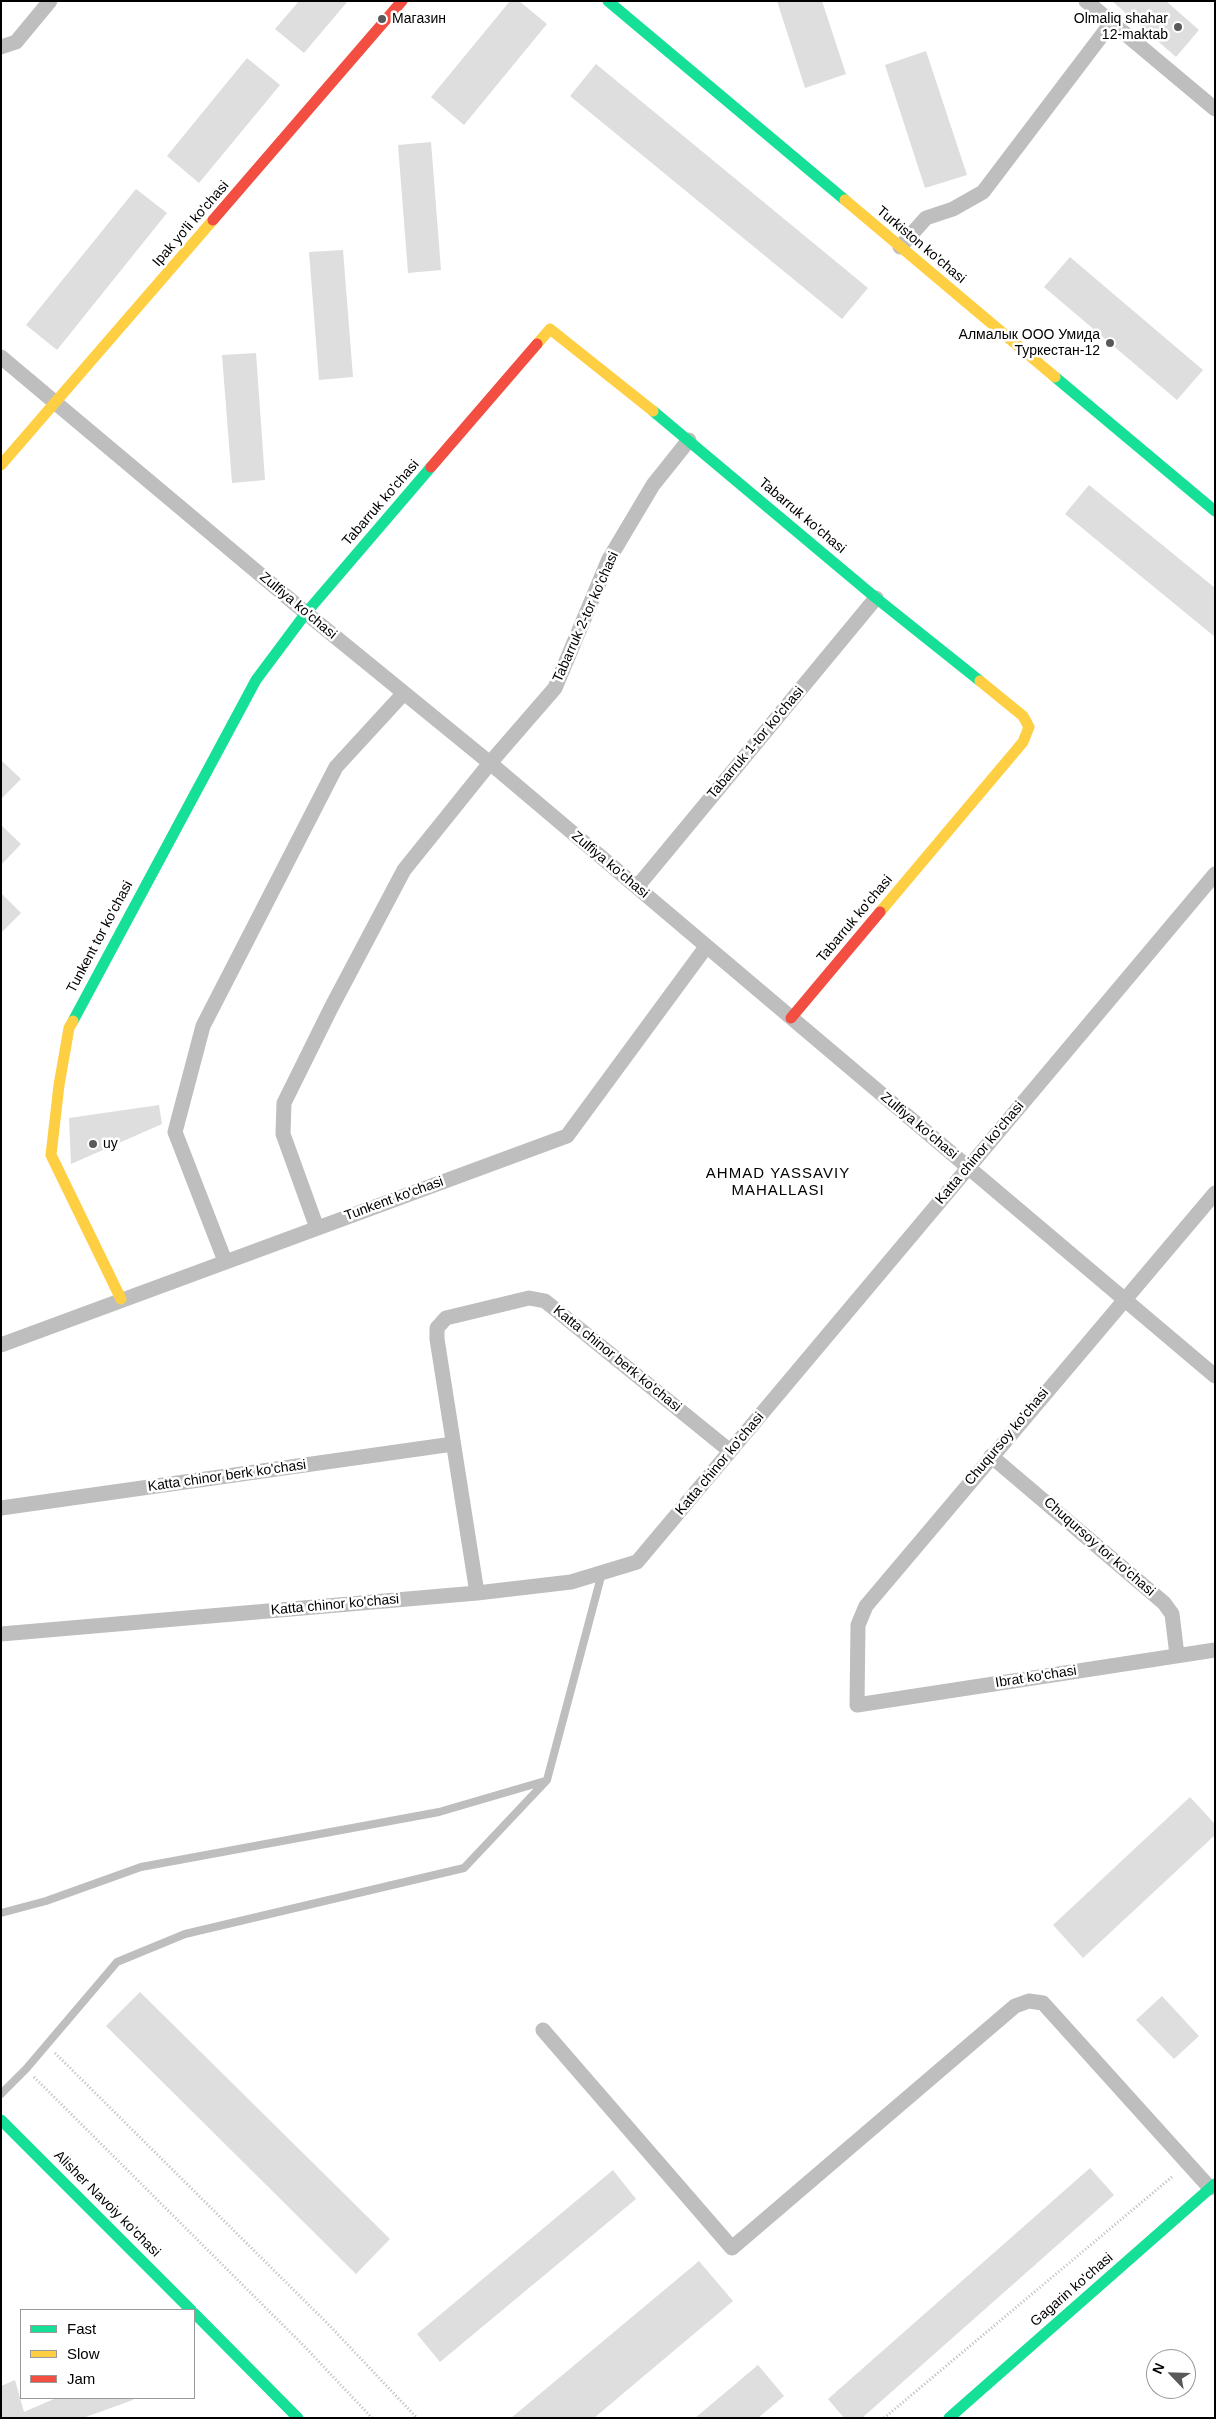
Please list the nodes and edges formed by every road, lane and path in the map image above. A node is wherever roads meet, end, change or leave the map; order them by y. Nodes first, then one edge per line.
1 (50, 1) edge
2 (402, 1) edge
3 (608, 1) edge
4 (1086, 1) edge
5 (1112, 22) junction
6 (1, 47) edge
7 (1215, 110) edge
8 (900, 247) junction
9 (1, 357) edge
10 (56, 404) junction
11 (689, 440) junction
12 (1, 465) edge
13 (1215, 511) edge
14 (876, 598) junction
15 (306, 613) junction
16 (404, 693) junction
17 (490, 763) junction
18 (1215, 874) edge
19 (637, 888) junction
20 (706, 947) junction
21 (791, 1018) junction
22 (968, 1167) junction
23 (1215, 1193) edge
24 (317, 1228) junction
25 (225, 1261) junction
26 (121, 1299) junction
27 (1123, 1299) junction
28 (1, 1345) edge
29 (1215, 1376) edge
30 (453, 1444) junction
31 (730, 1451) junction
32 (992, 1456) junction
33 (1, 1508) edge
34 (602, 1573) junction
35 (476, 1593) junction
36 (1, 1634) edge
37 (1215, 1650) edge
38 (1178, 1655) junction
39 (858, 1705) joint
40 (547, 1780) junction
41 (1, 1913) edge
42 (543, 2030) dead end
43 (46, 2044) junction
44 (26, 2068) junction
45 (1, 2094) edge
46 (1, 2120) edge
47 (1173, 2176) dead end
48 (1212, 2186) edge
49 (191, 2309) edge
50 (195, 2313) edge
51 (298, 2418) edge
52 (372, 2418) edge
53 (417, 2418) edge
54 (884, 2418) edge
55 (949, 2418) edge

1 - 6 street
2 - 10 street, Ipak yo'li ko'chasi
3 - 8 street, Turkiston ko'chasi
4 - 5 street
5 - 7 street
5 - 8 street
8 - 13 street, Turkiston ko'chasi
9 - 10 street, Zulfiya ko'chasi
10 - 12 street, Ipak yo'li ko'chasi
10 - 15 street, Zulfiya ko'chasi
11 - 14 street, Tabarruk ko'chasi
11 - 15 street, Tabarruk ko'chasi
11 - 17 street, Tabarruk 2-tor ko'chasi
14 - 19 street, Tabarruk 1-tor ko'chasi
14 - 21 street, Tabarruk ko'chasi
15 - 16 street, Zulfiya ko'chasi
15 - 26 street, Tunkent tor ko'chasi
16 - 17 street, Zulfiya ko'chasi
16 - 25 street
17 - 19 street, Zulfiya ko'chasi
17 - 24 street, Tabarruk 2-tor ko'chasi
18 - 22 street, Katta chinor ko'chasi
19 - 20 street, Zulfiya ko'chasi
20 - 21 street, Zulfiya ko'chasi
20 - 24 street, Tunkent ko'chasi
21 - 22 street, Zulfiya ko'chasi
22 - 27 street, Zulfiya ko'chasi
22 - 31 street, Katta chinor ko'chasi
23 - 27 street, Chuqursoy ko'chasi
24 - 25 street, Tunkent ko'chasi
25 - 26 street, Tunkent ko'chasi
26 - 28 street, Tunkent ko'chasi
27 - 29 street, Zulfiya ko'chasi
27 - 32 street, Chuqursoy ko'chasi
30 - 31 street, Katta chinor berk ko'chasi
30 - 33 street, Katta chinor berk ko'chasi
30 - 35 street, Katta chinor berk ko'chasi
31 - 34 street, Katta chinor ko'chasi
32 - 38 street, Chuqursoy tor ko'chasi
32 - 39 street, Chuqursoy ko'chasi
34 - 35 street, Katta chinor ko'chasi
34 - 40 lane
35 - 36 street, Katta chinor ko'chasi
37 - 38 street, Ibrat ko'chasi
38 - 39 street, Ibrat ko'chasi
40 - 41 lane
40 - 43 lane
42 - 48 street
43 - 44 lane
43 - 53 path
44 - 45 lane
44 - 52 path
46 - 49 street, Alisher Navoiy ko'chasi
47 - 54 path
48 - 55 street, Gagarin ko'chasi
50 - 51 street, Alisher Navoiy ko'chasi

